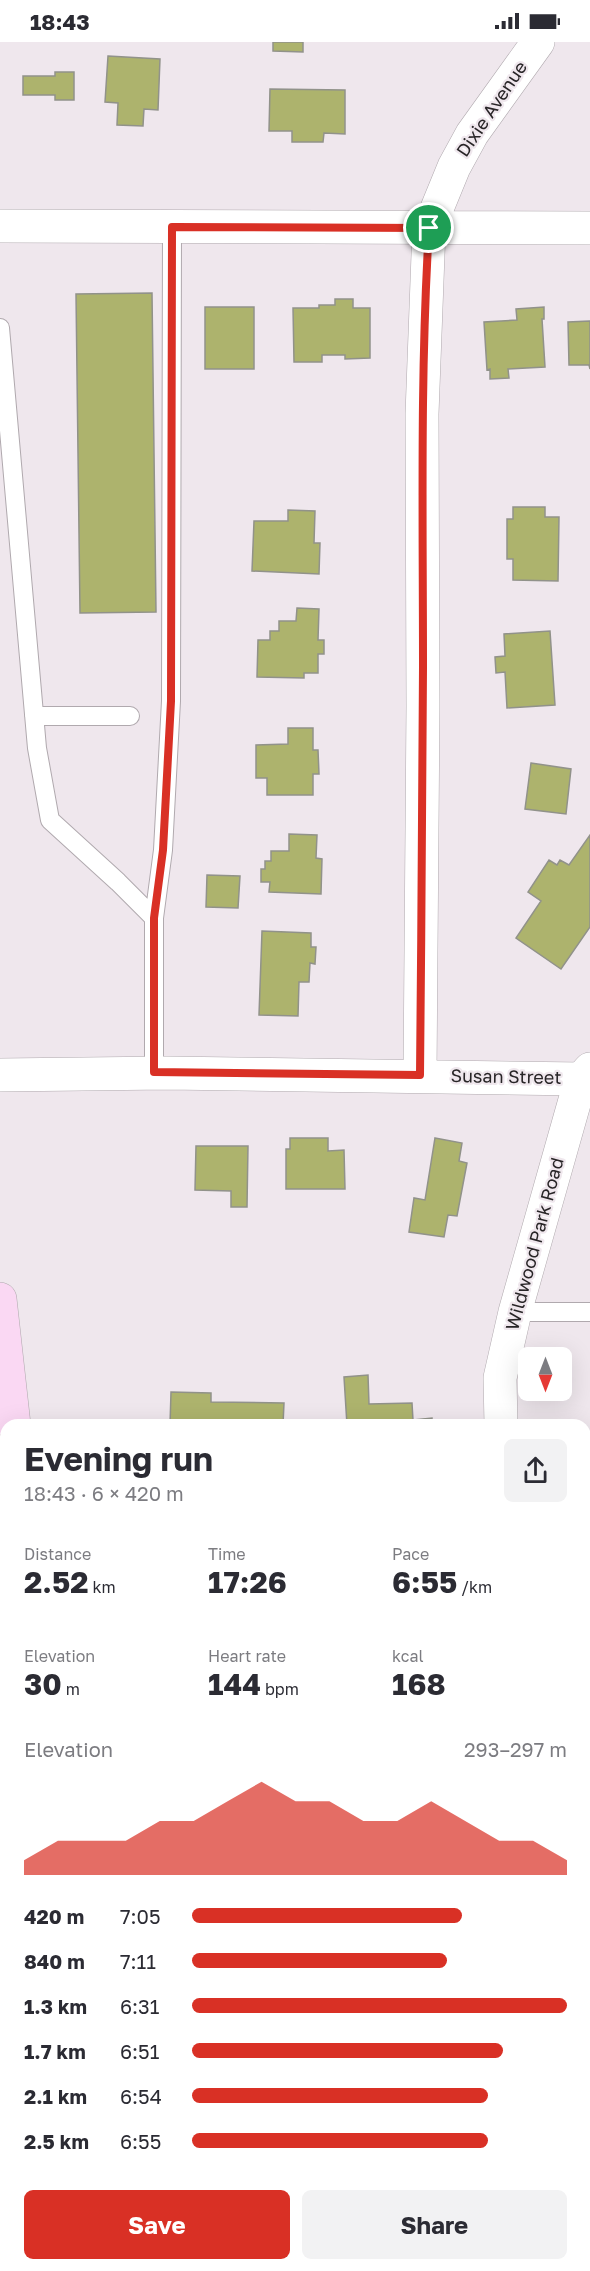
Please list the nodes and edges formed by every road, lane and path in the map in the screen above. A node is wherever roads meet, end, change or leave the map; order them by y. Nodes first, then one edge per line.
1 (538, 42) edge
2 (0, 226) edge
3 (172, 227) junction
4 (429, 228) junction
5 (590, 228) edge
6 (0, 328) edge
7 (34, 716) junction
8 (130, 716) dead end
9 (154, 918) junction
10 (154, 1072) junction
11 (585, 1074) edge
12 (0, 1075) edge
13 (420, 1075) junction
14 (0, 1299) edge
15 (515, 1312) junction
16 (590, 1312) edge
17 (13, 1419) edge
18 (501, 1419) edge

1 - 4 street, Dixie Avenue
2 - 3 street
3 - 4 street
3 - 9 lane
4 - 5 street
4 - 13 street, Dixie Avenue
6 - 7 lane
7 - 8 lane
7 - 9 lane
9 - 10 lane
10 - 12 street, Susan Street
10 - 13 street, Susan Street
11 - 13 street, Susan Street
11 - 15 street, Wildwood Park Road
14 - 17 main road
15 - 16 lane
15 - 18 street, Wildwood Park Road

